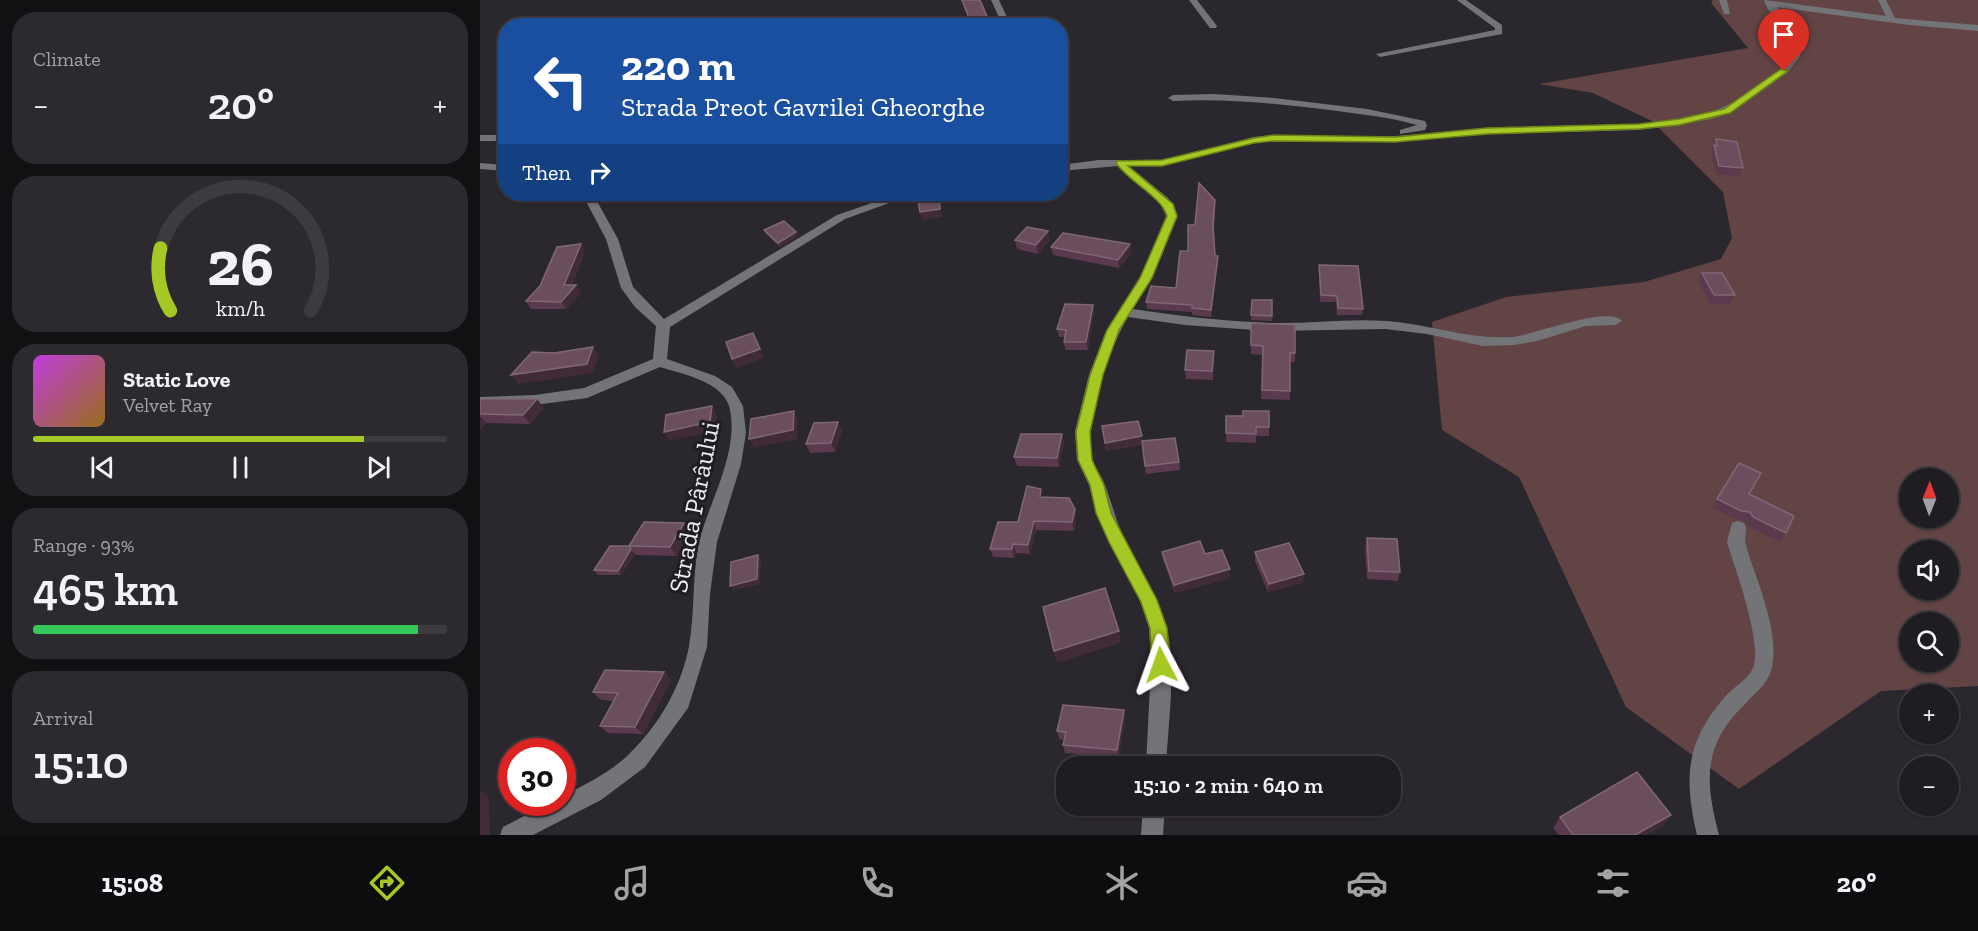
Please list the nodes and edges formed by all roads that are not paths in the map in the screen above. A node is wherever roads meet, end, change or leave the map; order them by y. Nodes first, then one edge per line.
1 (995, 0) edge
2 (1193, 0) edge
3 (1461, 0) edge
4 (1723, 0) edge
5 (1882, 0) edge
6 (1768, 1) edge
7 (1727, 12) dead end
8 (1003, 18) edge
9 (1892, 19) junction
10 (1213, 26) dead end
11 (1978, 28) edge
12 (1380, 54) dead end
13 (1173, 98) dead end
14 (480, 138) edge
15 (498, 138) edge
16 (1395, 139) junction
17 (1121, 163) junction
18 (480, 166) edge
19 (498, 167) edge
20 (1068, 167) edge
21 (591, 201) edge
22 (888, 201) edge
23 (1124, 312) junction
24 (1615, 321) dead end
25 (663, 325) junction
26 (660, 362) junction
27 (480, 402) edge
28 (1738, 528) dead end
29 (1156, 756) edge
30 (1153, 816) edge
31 (511, 835) edge
32 (1152, 835) edge
33 (1708, 835) edge

1 - 8 street
2 - 10 street
3 - 12 street
4 - 7 street
5 - 9 street
6 - 9 street
6 - 16 street
9 - 11 street
13 - 16 street
14 - 15 street
16 - 17 street
17 - 20 street
17 - 23 street
18 - 19 street
21 - 25 street
22 - 25 street
23 - 24 street
23 - 29 street
25 - 26 street
26 - 27 street
26 - 31 street, Strada Pârâului
28 - 33 street
30 - 32 street

